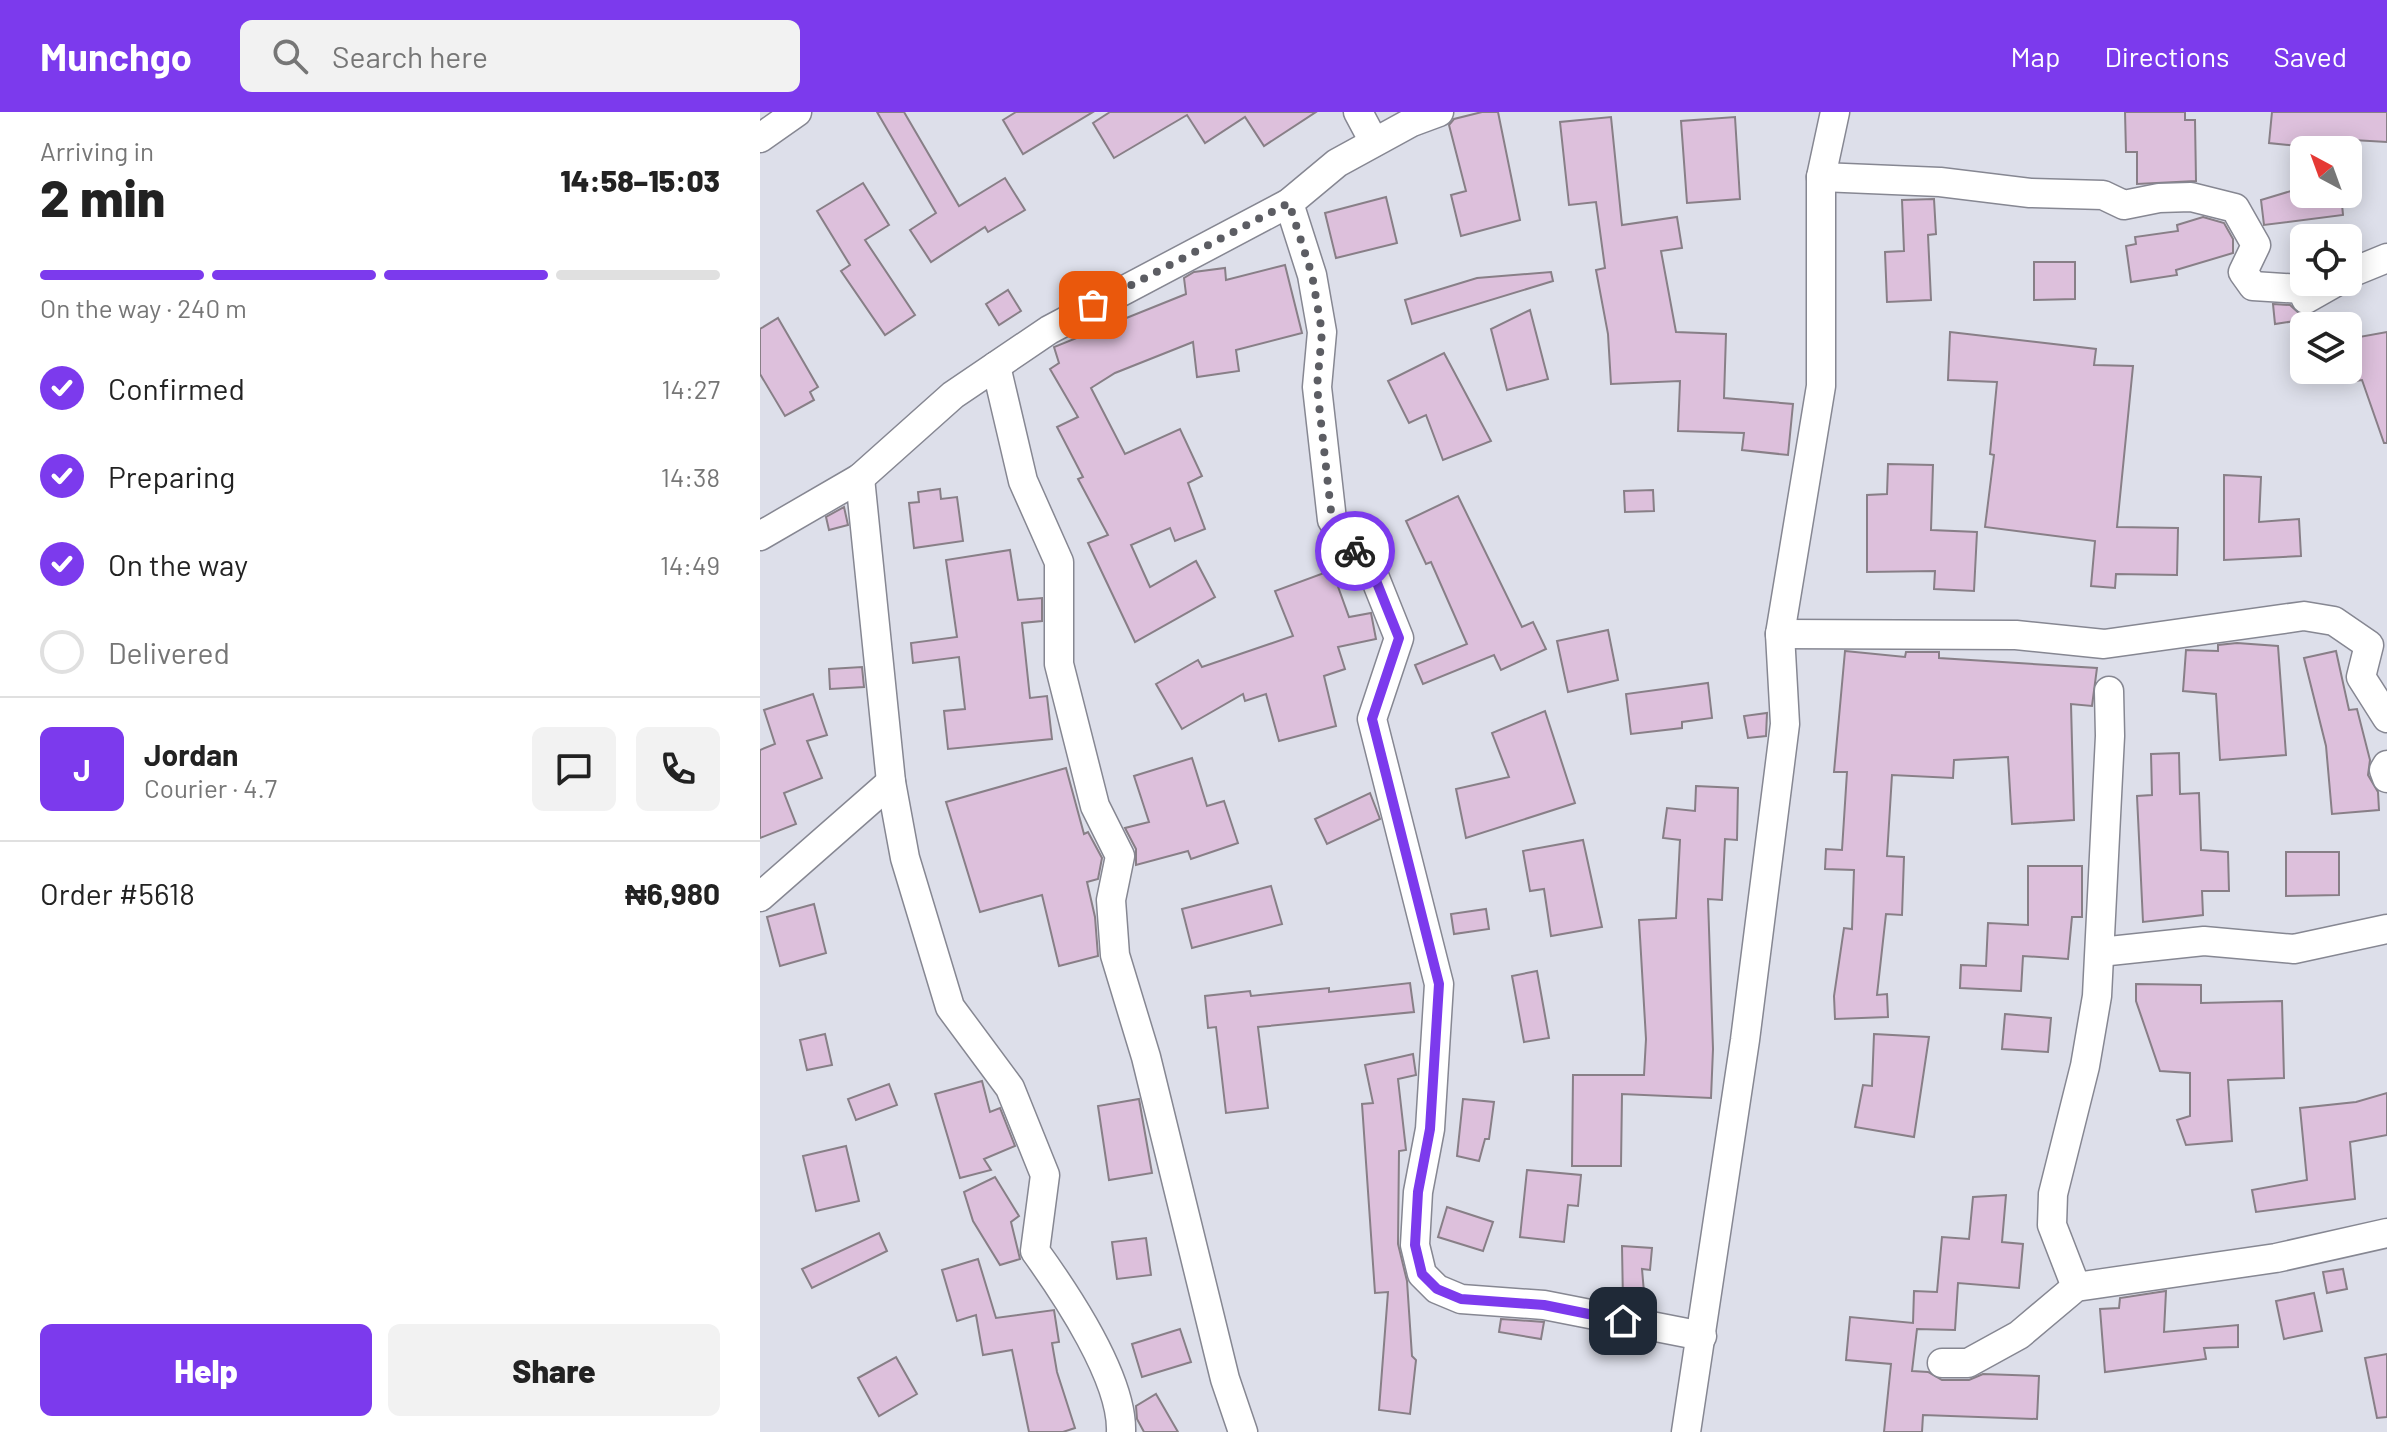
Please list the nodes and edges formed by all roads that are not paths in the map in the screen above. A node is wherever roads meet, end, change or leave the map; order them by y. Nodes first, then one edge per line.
1 (797, 112) edge
2 (1358, 112) edge
3 (1439, 112) edge
4 (1835, 112) edge
5 (760, 138) edge
6 (1374, 142) junction
7 (1821, 177) junction
8 (1289, 203) junction
9 (2387, 258) edge
10 (2362, 268) edge
11 (2290, 288) edge
12 (996, 366) junction
13 (860, 478) junction
14 (760, 536) edge
15 (1780, 634) junction
16 (2109, 691) dead end
17 (2387, 718) edge
18 (2387, 765) edge
19 (2387, 778) edge
20 (891, 782) junction
21 (760, 897) edge
22 (2387, 929) edge
23 (2100, 952) junction
24 (2387, 1233) edge
25 (2076, 1287) junction
26 (1702, 1336) junction
27 (1942, 1363) dead end
28 (1121, 1432) edge
29 (1243, 1432) edge
30 (1686, 1432) edge

1 - 5 street
2 - 6 street
3 - 6 street
4 - 7 street
6 - 8 street
7 - 11 street
7 - 15 street
8 - 12 street
8 - 26 street
9 - 10 street
12 - 13 street
12 - 29 street
13 - 14 street
13 - 20 street
15 - 17 street
15 - 26 street
16 - 23 street
18 - 19 street
20 - 21 street
20 - 28 street
22 - 23 street
23 - 25 street
24 - 25 street
25 - 27 street
26 - 30 street

